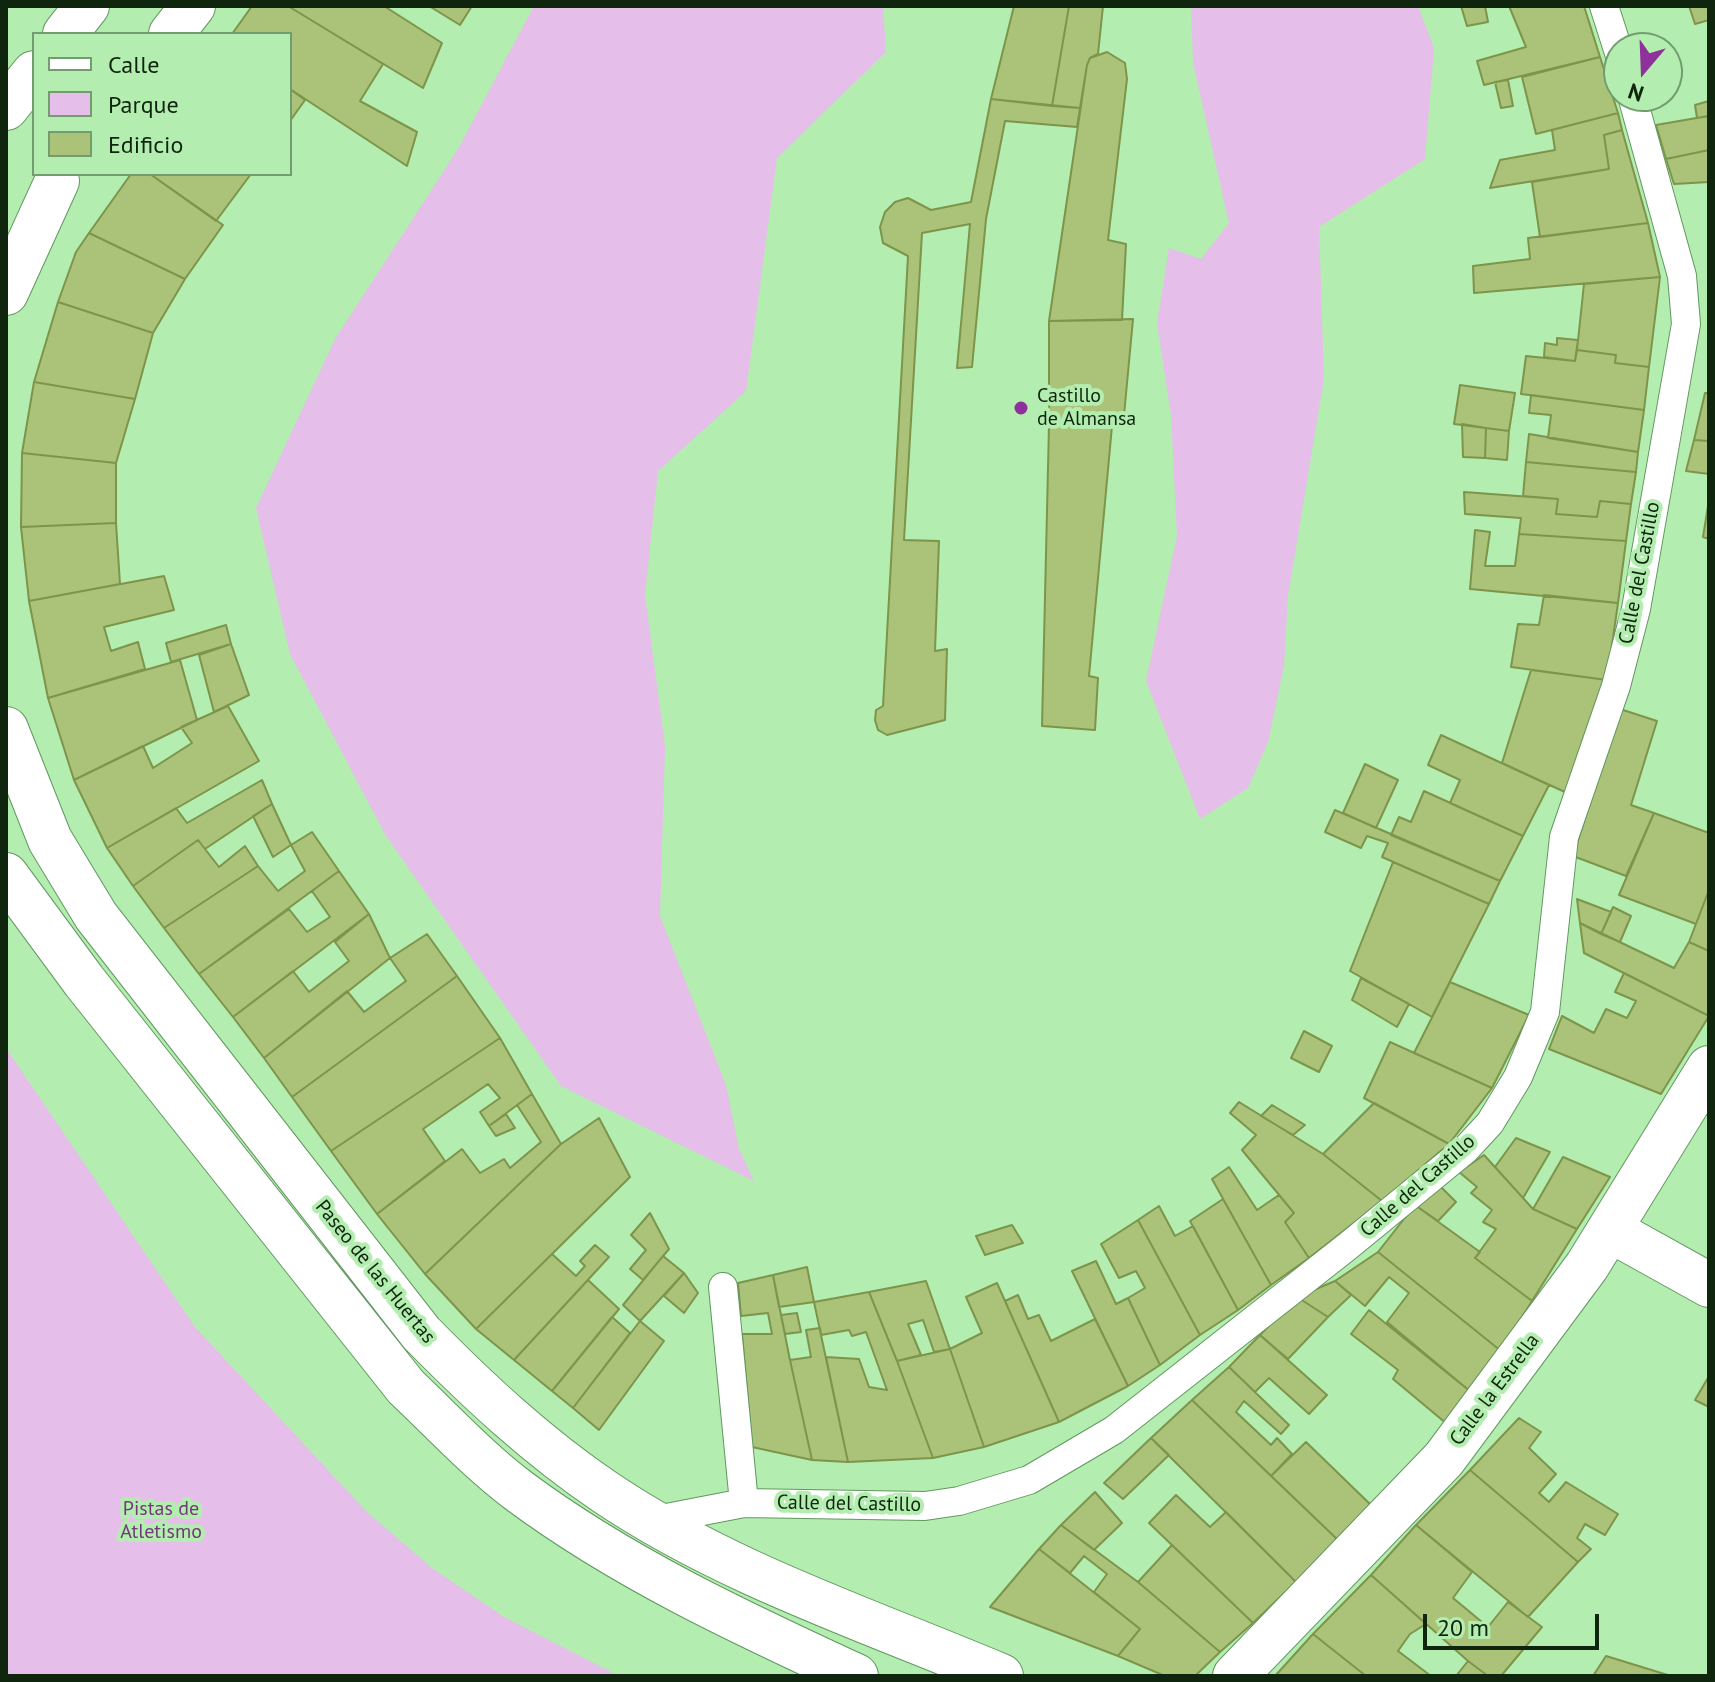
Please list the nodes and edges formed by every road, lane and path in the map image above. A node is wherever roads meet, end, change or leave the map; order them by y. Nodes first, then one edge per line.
1 (87, 6) edge
2 (193, 6) edge
3 (1604, 6) edge
4 (67, 32) edge
5 (173, 32) edge
6 (1612, 32) edge
7 (32, 76) edge
8 (6, 108) edge
9 (1636, 112) edge
10 (60, 178) edge
11 (6, 242) edge
12 (6, 293) edge
13 (6, 729) edge
14 (6, 875) edge
15 (1709, 1068) edge
16 (1610, 1230) junction
17 (1709, 1285) edge
18 (723, 1287) dead end
19 (744, 1503) junction
20 (651, 1521) junction
21 (856, 1676) edge
22 (1001, 1676) edge
23 (1235, 1676) edge

1 - 4 street
2 - 5 street
3 - 6 lane
7 - 8 street
9 - 19 lane, Calle del Castillo
10 - 11 street
10 - 12 street
13 - 20 street, Paseo de las Huertas
14 - 21 street
15 - 16 street, Calle la Estrella
16 - 17 street
16 - 23 street, Calle la Estrella
18 - 19 lane
19 - 20 lane, Calle del Castillo
20 - 22 street, Paseo de las Huertas

